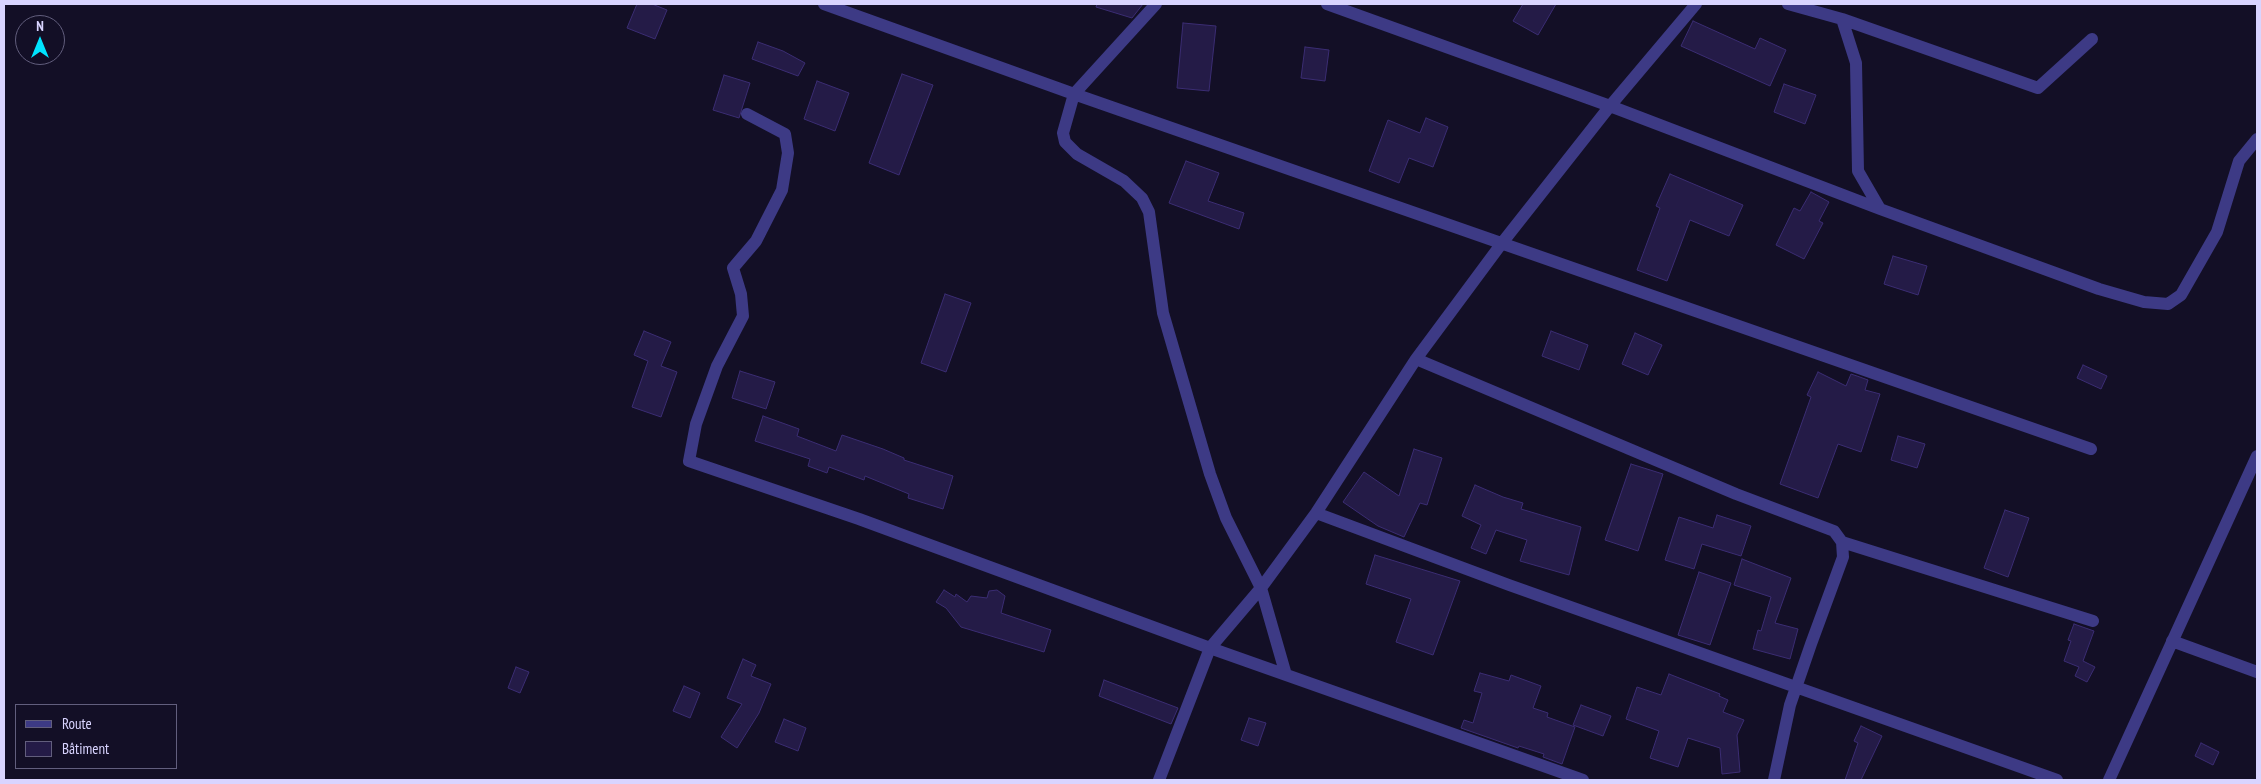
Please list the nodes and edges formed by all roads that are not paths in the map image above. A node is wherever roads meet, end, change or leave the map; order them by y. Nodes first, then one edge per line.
1 (824, 4) edge
2 (1156, 4) edge
3 (1327, 4) edge
4 (1696, 4) edge
5 (1788, 4) edge
6 (1842, 19) junction
7 (2092, 39) dead end
8 (1074, 94) junction
9 (1610, 106) junction
10 (747, 114) dead end
11 (2257, 139) edge
12 (1880, 209) junction
13 (1502, 243) junction
14 (1416, 359) junction
15 (2091, 449) dead end
16 (2257, 456) edge
17 (1316, 513) junction
18 (1842, 542) junction
19 (1261, 588) junction
20 (2093, 621) dead end
21 (2172, 641) junction
22 (1210, 648) junction
23 (2257, 672) edge
24 (1286, 674) junction
25 (1796, 688) junction
26 (1159, 780) edge
27 (1584, 780) edge
28 (1774, 780) edge
29 (2056, 780) edge
30 (2108, 780) edge

1 - 8 street
2 - 8 street
3 - 9 street
4 - 9 street
5 - 6 street
6 - 7 street
6 - 12 street
8 - 13 street
8 - 19 street
9 - 12 street
9 - 13 street
10 - 22 street
11 - 12 street
13 - 14 street
13 - 15 street
14 - 17 street
14 - 18 street
16 - 21 street
17 - 19 street
17 - 25 street
18 - 20 street
18 - 25 street
19 - 22 street
19 - 24 street
21 - 23 street
21 - 30 street
22 - 24 street
22 - 26 street
24 - 27 street
25 - 28 street
25 - 29 street

